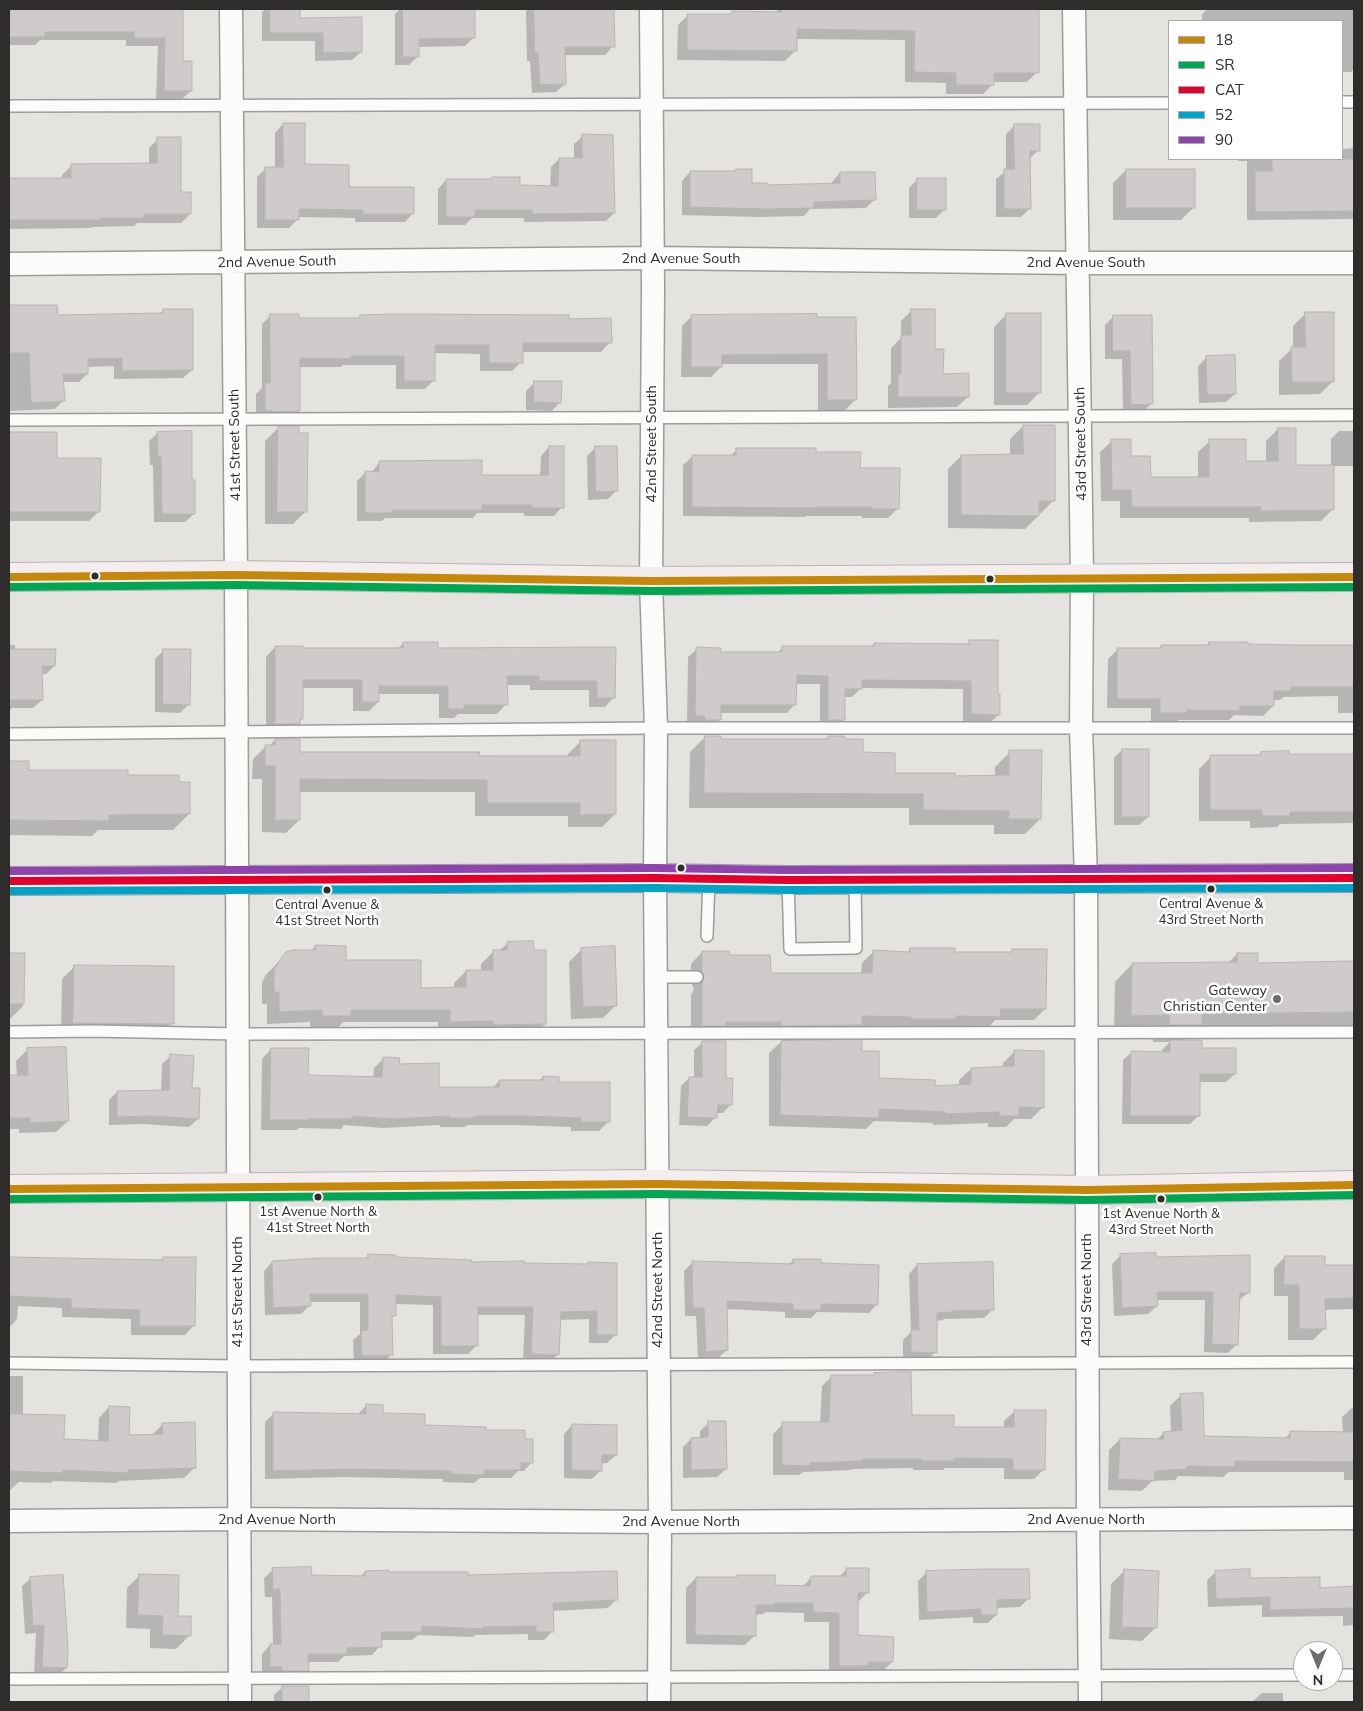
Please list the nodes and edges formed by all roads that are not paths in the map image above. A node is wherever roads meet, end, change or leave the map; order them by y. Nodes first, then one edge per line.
1 (231, 9) edge
2 (651, 9) edge
3 (1074, 9) edge
4 (1076, 103) junction
5 (1168, 103) edge
6 (652, 104) junction
7 (9, 106) edge
8 (232, 106) junction
9 (653, 258) junction
10 (232, 263) junction
11 (1078, 263) junction
12 (1354, 263) edge
13 (9, 264) edge
14 (1354, 415) edge
15 (1080, 416) junction
16 (652, 418) junction
17 (9, 420) edge
18 (234, 420) junction
19 (236, 575) junction
20 (65, 576) junction
21 (9, 577) edge
22 (1082, 578) junction
23 (1354, 578) edge
24 (651, 581) junction
25 (9, 596) edge
26 (656, 728) junction
27 (1080, 728) junction
28 (1354, 728) edge
29 (236, 733) junction
30 (9, 734) edge
31 (655, 878) junction
32 (1086, 878) junction
33 (1354, 878) edge
34 (855, 879) junction
35 (709, 880) junction
36 (788, 880) junction
37 (9, 881) edge
38 (236, 881) junction
39 (708, 936) dead end
40 (657, 977) junction
41 (697, 977) dead end
42 (9, 1032) edge
43 (1087, 1032) junction
44 (1354, 1032) edge
45 (237, 1034) junction
46 (657, 1034) junction
47 (657, 1184) junction
48 (1354, 1185) edge
49 (238, 1186) junction
50 (9, 1189) edge
51 (1087, 1190) junction
52 (1088, 1362) junction
53 (1354, 1362) edge
54 (9, 1363) edge
55 (658, 1364) junction
56 (238, 1366) junction
57 (1354, 1518) edge
58 (239, 1520) junction
59 (1088, 1520) junction
60 (9, 1521) edge
61 (660, 1522) junction
62 (1090, 1675) junction
63 (1293, 1675) edge
64 (659, 1678) junction
65 (9, 1679) edge
66 (240, 1679) junction
67 (240, 1702) edge
68 (659, 1702) edge
69 (1090, 1702) edge

1 - 8 street, 41st Street South
2 - 6 street, 42nd Street South
3 - 4 street, 43rd Street South
4 - 5 lane
4 - 6 lane
4 - 11 street, 43rd Street South
6 - 8 lane
6 - 9 street, 42nd Street South
7 - 8 lane
8 - 10 street, 41st Street South
9 - 10 street, 2nd Avenue South
9 - 11 street, 2nd Avenue South
9 - 16 street, 42nd Street South
10 - 13 street, 2nd Avenue South
10 - 18 street, 41st Street South
11 - 12 street, 2nd Avenue South
11 - 15 street, 43rd Street South
14 - 15 lane
15 - 16 lane
15 - 22 street, 43rd Street South
16 - 18 lane
16 - 24 street, 42nd Street South
17 - 18 lane
18 - 19 street, 41st Street South
19 - 20 main road
19 - 24 main road
19 - 29 street, 41st Street South
20 - 21 main road
20 - 25 main road
22 - 23 main road
22 - 24 main road
22 - 27 street, 43rd Street South
24 - 26 street, 42nd Street South
26 - 27 lane
26 - 29 lane
26 - 31 street, 42nd Street South
27 - 28 lane
27 - 32 street, 43rd Street South
29 - 30 lane
29 - 38 street, 41st Street South
31 - 35 main road
31 - 38 main road
31 - 40 street, 42nd Street North
32 - 33 main road
32 - 34 main road
32 - 43 street, 43rd Street North
34 - 36 main road
34 - 36 lane
35 - 36 main road
35 - 39 lane
37 - 38 main road
38 - 45 street, 41st Street North
40 - 41 lane
40 - 46 street, 42nd Street North
42 - 45 lane
43 - 44 lane
43 - 46 lane
43 - 51 street, 43rd Street North
45 - 46 lane
45 - 49 street, 41st Street North
46 - 47 street, 42nd Street North
47 - 49 main road
47 - 51 main road
47 - 55 street, 42nd Street North
48 - 51 main road
49 - 50 main road
49 - 56 street, 41st Street North
51 - 52 street, 43rd Street North
52 - 53 lane
52 - 55 lane
52 - 59 street, 43rd Street North
54 - 56 lane
55 - 56 lane
55 - 61 street, 42nd Street North
56 - 58 street, 41st Street North
57 - 59 street, 2nd Avenue North
58 - 60 street, 2nd Avenue North
58 - 61 street, 2nd Avenue North
58 - 66 street, 41st Street North
59 - 61 street, 2nd Avenue North
59 - 62 street, 43rd Street North
61 - 64 street, 42nd Street North
62 - 63 lane
62 - 64 lane
62 - 69 street, 43rd Street North
64 - 66 lane
64 - 68 street, 42nd Street North
65 - 66 lane
66 - 67 street, 41st Street North

